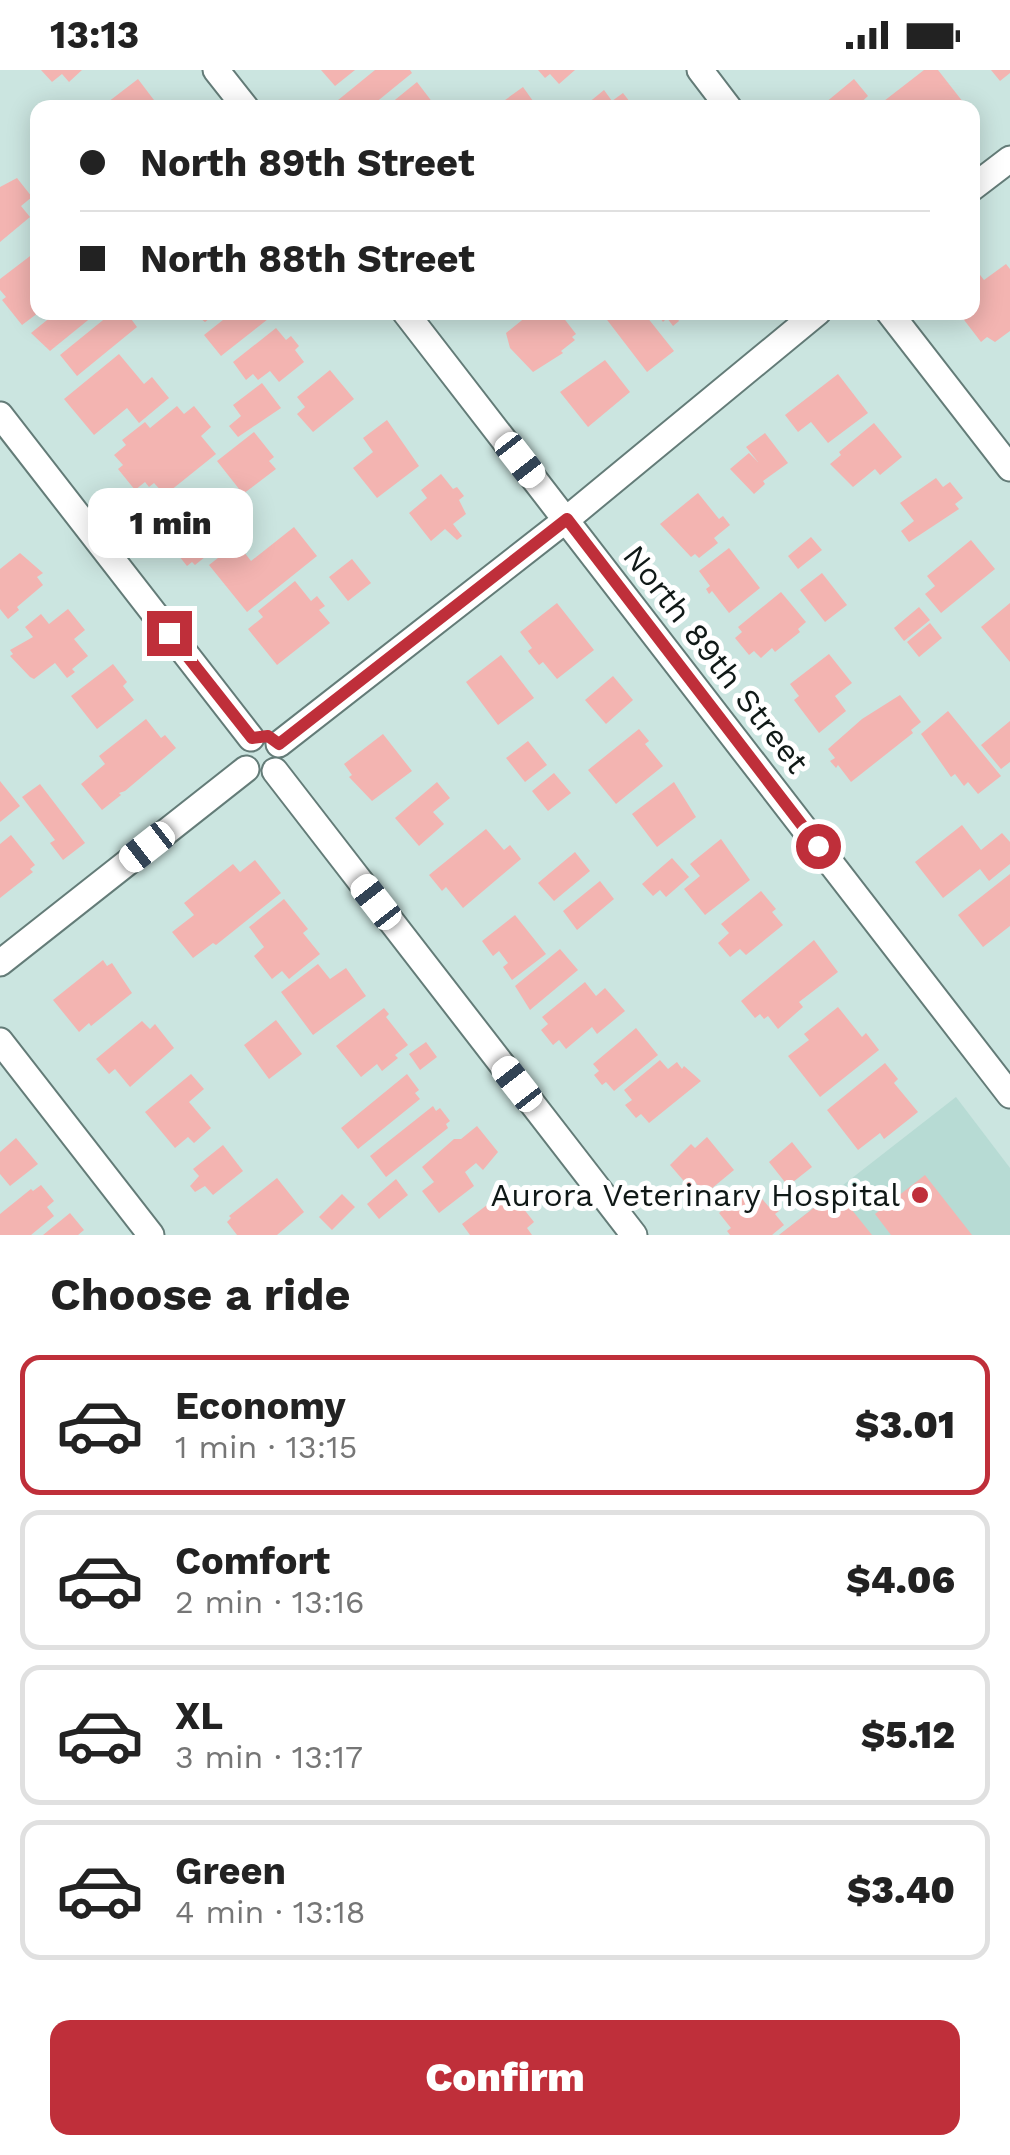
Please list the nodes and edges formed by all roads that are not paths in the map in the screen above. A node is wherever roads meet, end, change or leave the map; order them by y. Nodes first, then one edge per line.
1 (216, 70) edge
2 (700, 70) edge
3 (240, 100) edge
4 (723, 100) edge
5 (1010, 159) edge
6 (980, 182) edge
7 (411, 320) edge
8 (808, 320) edge
9 (895, 320) edge
10 (0, 415) edge
11 (1010, 468) edge
12 (567, 519) junction
13 (252, 738) junction
14 (279, 744) junction
15 (246, 769) junction
16 (275, 772) junction
17 (0, 963) edge
18 (0, 1041) edge
19 (1010, 1095) edge
20 (151, 1235) edge
21 (634, 1235) edge

1 - 3 street
2 - 4 street
5 - 6 street
7 - 12 street, North 89th Street
8 - 12 street
9 - 11 street
10 - 13 street
12 - 14 street
12 - 19 street, North 89th Street
13 - 14 street
13 - 15 street
14 - 16 street
15 - 16 street
15 - 17 street
16 - 21 street
18 - 20 street

